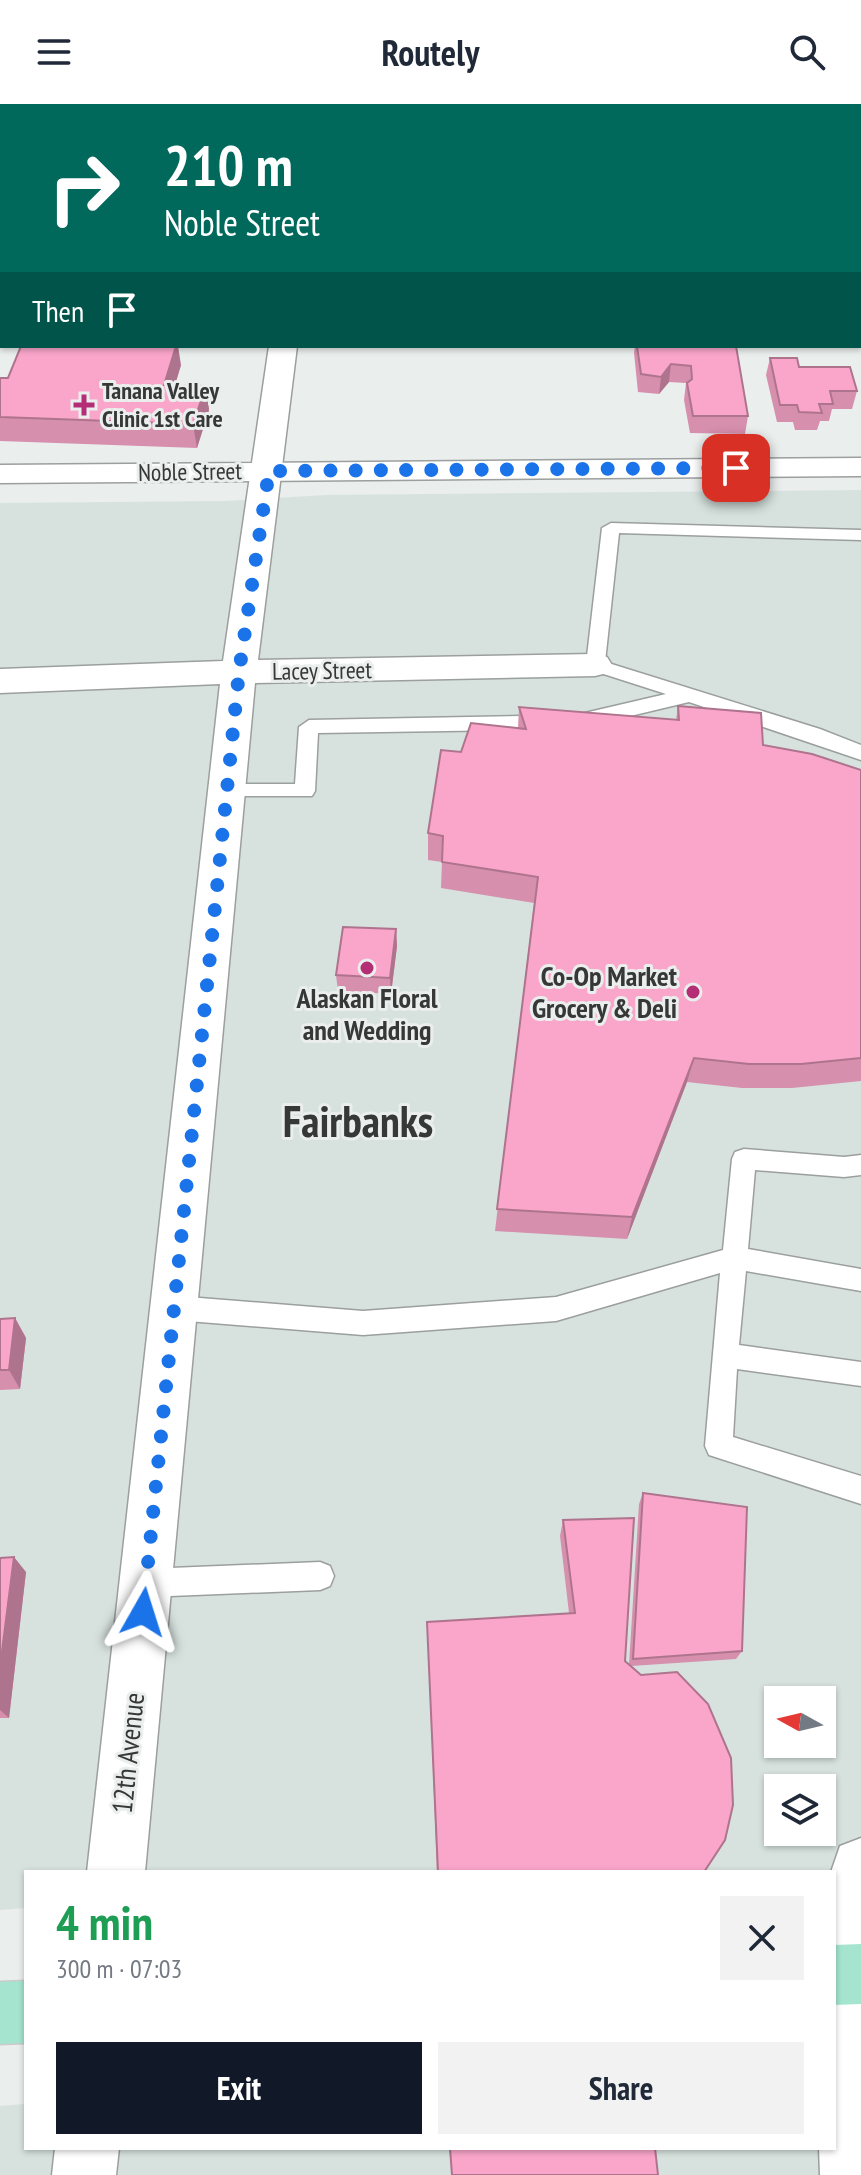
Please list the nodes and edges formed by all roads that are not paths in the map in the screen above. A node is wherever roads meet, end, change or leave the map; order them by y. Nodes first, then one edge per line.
1 (283, 348) edge
2 (861, 467) edge
3 (269, 471) junction
4 (0, 474) edge
5 (861, 535) edge
6 (595, 665) junction
7 (239, 672) junction
8 (0, 681) edge
9 (691, 694) junction
10 (861, 753) edge
11 (228, 791) junction
12 (861, 1165) edge
13 (733, 1258) junction
14 (861, 1280) edge
15 (175, 1308) junction
16 (725, 1355) junction
17 (861, 1374) edge
18 (861, 1490) edge
19 (320, 1576) dead end
20 (146, 1583) junction
21 (861, 1867) edge
22 (116, 1870) edge
23 (846, 1974) edge
24 (24, 2012) edge
25 (0, 2013) edge
26 (87, 2150) edge
27 (84, 2175) edge
28 (852, 2175) edge

1 - 3 street, 12th Avenue
2 - 3 street, Noble Street
3 - 4 street, Noble Street
3 - 7 street, 12th Avenue
5 - 6 lane
6 - 7 street, Lacey Street
6 - 9 lane
7 - 8 street, Lacey Street
7 - 11 street, 12th Avenue
9 - 10 lane
9 - 11 lane
11 - 15 street, 12th Avenue
12 - 13 lane
13 - 14 lane
13 - 15 lane
13 - 16 lane
15 - 20 street, 12th Avenue
16 - 17 lane
16 - 18 lane
19 - 20 lane
20 - 22 street, 12th Avenue
21 - 23 street
23 - 28 street
24 - 25 main road
26 - 27 street

